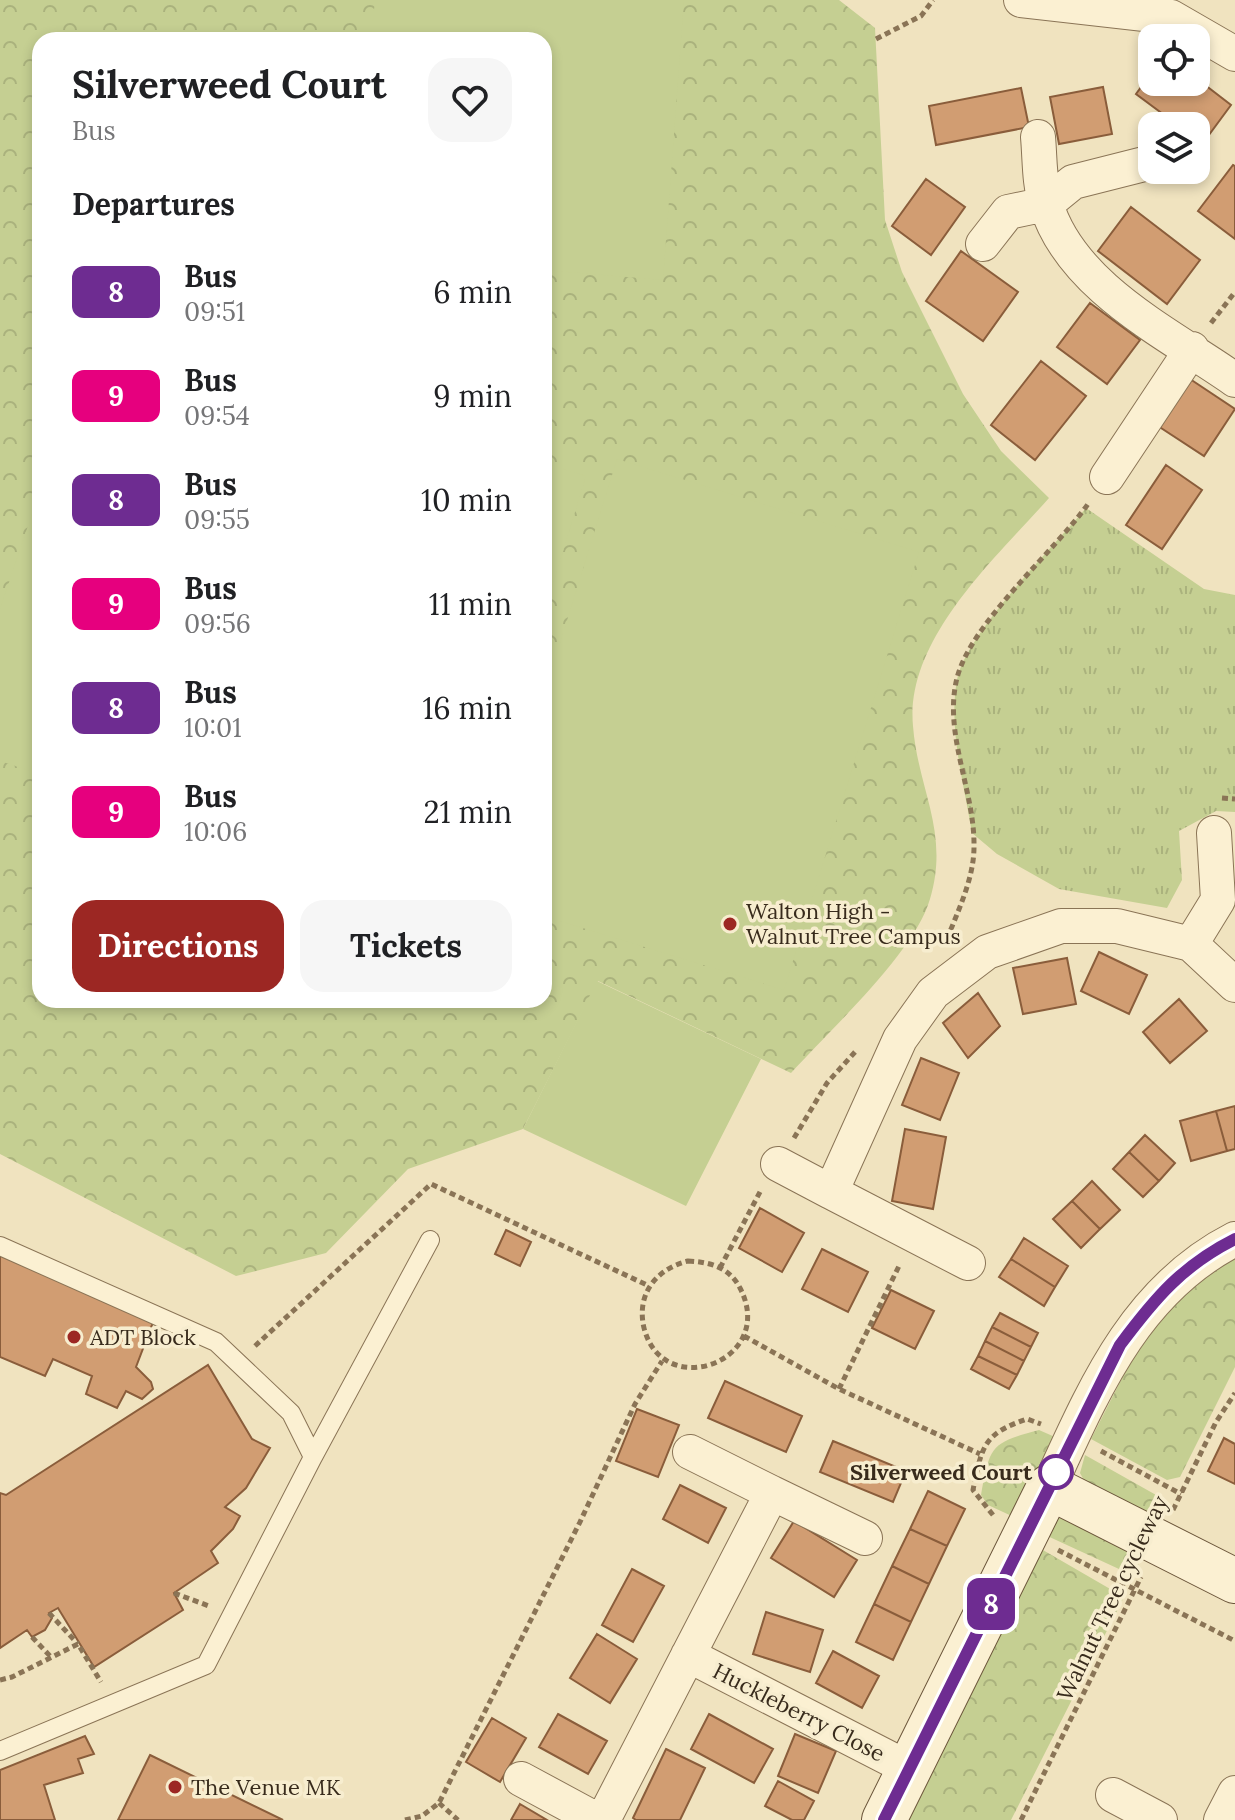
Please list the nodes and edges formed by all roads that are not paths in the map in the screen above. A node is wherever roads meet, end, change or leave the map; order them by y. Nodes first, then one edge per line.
1 (1021, 0) edge
2 (1235, 54) edge
3 (1038, 137) dead end
4 (1138, 166) edge
5 (1046, 204) junction
6 (983, 244) dead end
7 (1192, 349) junction
8 (1235, 380) edge
9 (1107, 477) road end
10 (1214, 833) dead end
11 (1191, 944) junction
12 (1235, 985) edge
13 (778, 1164) road end
14 (831, 1192) junction
15 (1235, 1239) edge
16 (430, 1240) dead end
17 (0, 1246) edge
18 (968, 1263) dead end
19 (690, 1452) dead end
20 (313, 1457) junction
21 (1049, 1487) junction
22 (772, 1493) junction
23 (865, 1538) dead end
24 (1235, 1581) edge
25 (688, 1655) junction
26 (0, 1751) edge
27 (910, 1769) junction
28 (521, 1779) dead end
29 (1235, 1793) edge
30 (1113, 1795) dead end
31 (600, 1820) edge
32 (884, 1820) edge
33 (1160, 1820) edge
34 (1221, 1820) edge

1 - 2 street
3 - 5 street
4 - 5 street
5 - 6 street
5 - 7 street
7 - 8 street
7 - 9 street
10 - 11 street
11 - 12 street
11 - 14 street
13 - 14 street
14 - 18 street
15 - 21 street
16 - 20 lane
17 - 20 lane
19 - 22 street
20 - 26 lane
21 - 24 street
21 - 27 street
22 - 23 street
22 - 25 street, Huckleberry Close
25 - 27 street, Huckleberry Close
25 - 31 street, Huckleberry Close
27 - 32 street
28 - 31 street, Huckleberry Close
29 - 34 street
30 - 33 street

